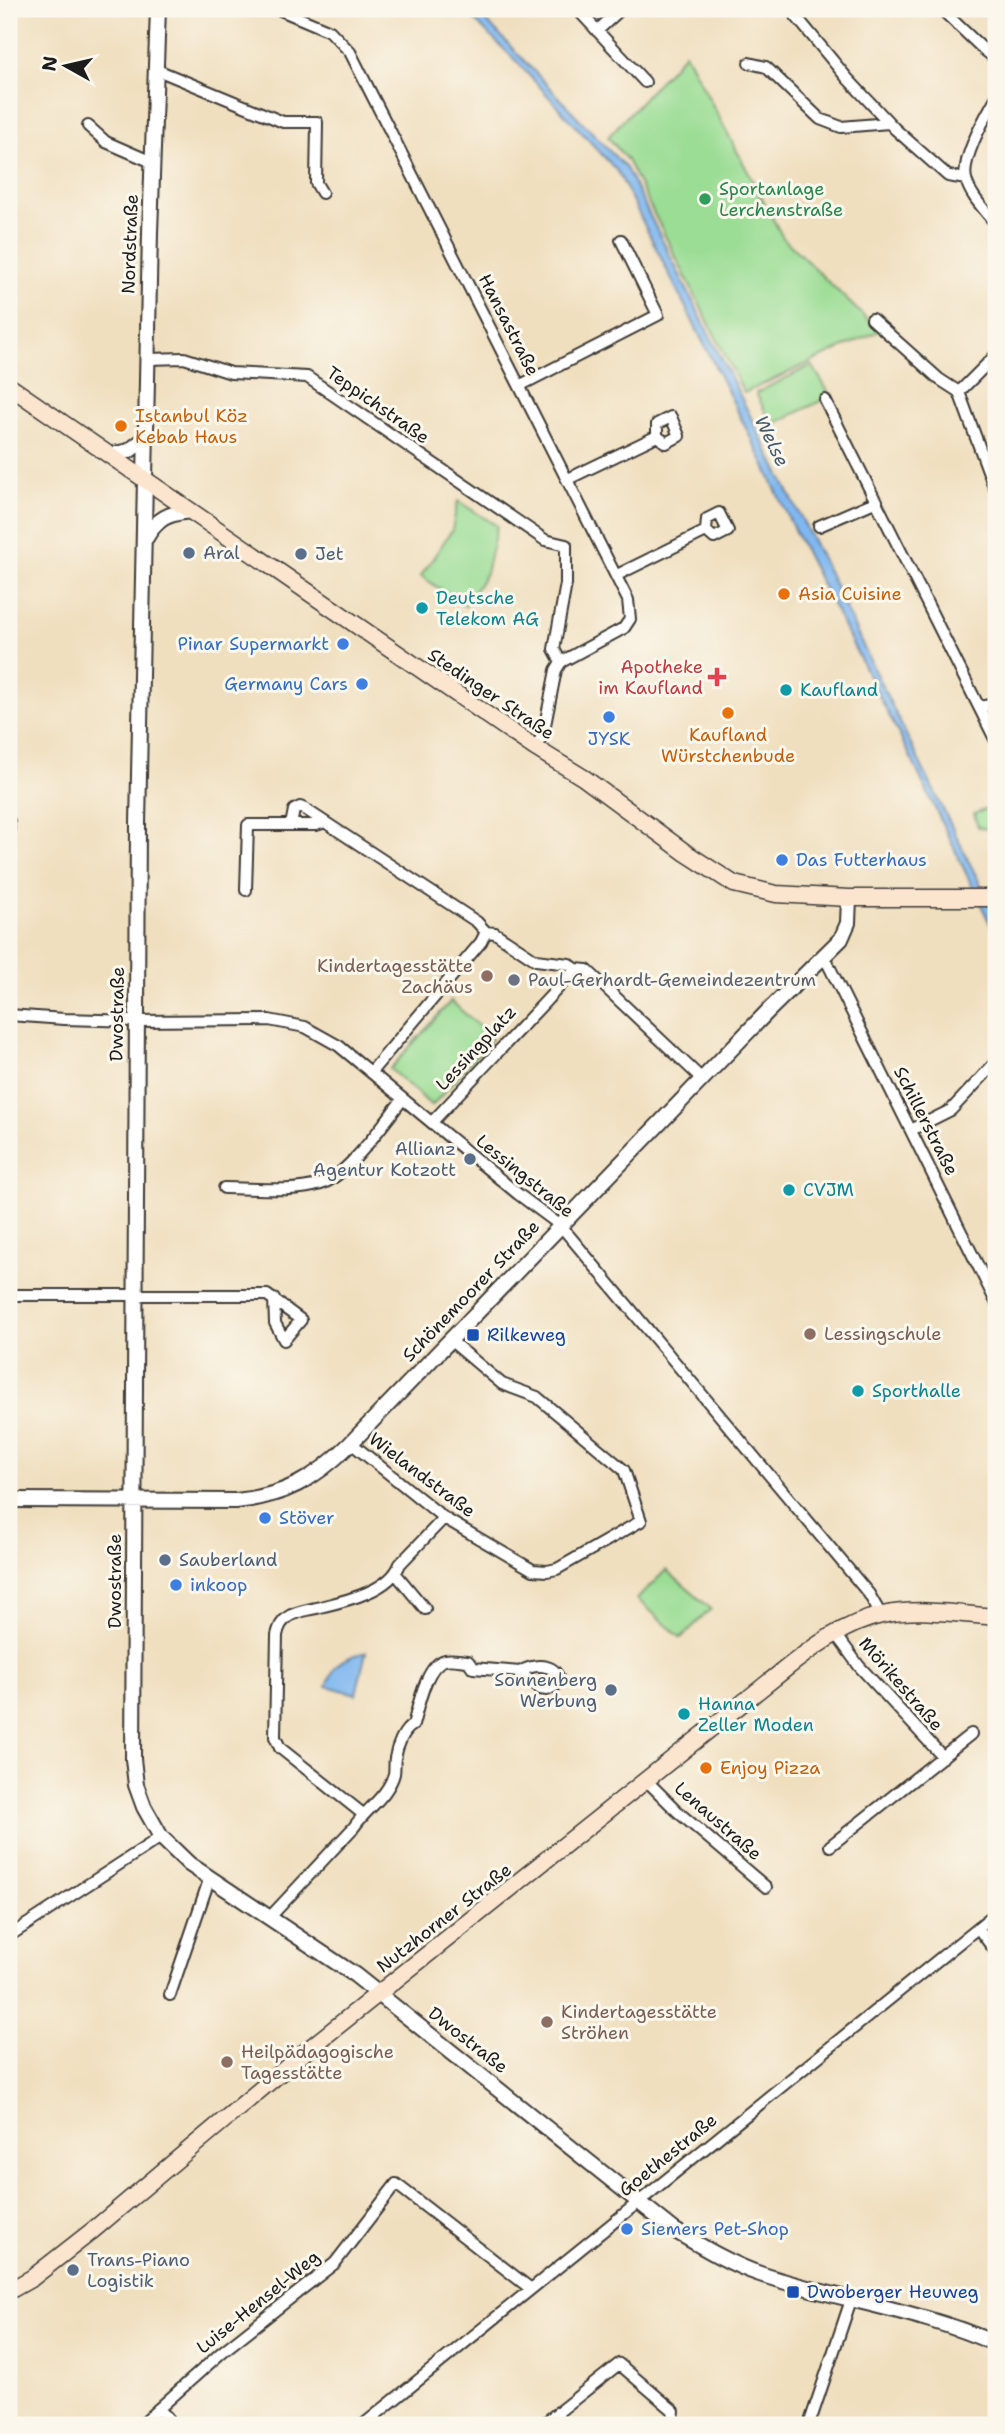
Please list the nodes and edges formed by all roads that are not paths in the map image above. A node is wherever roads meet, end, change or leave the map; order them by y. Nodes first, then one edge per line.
1 (158, 9) edge
2 (278, 9) edge
3 (577, 9) edge
4 (621, 9) edge
5 (790, 9) edge
6 (942, 9) edge
7 (597, 32) junction
8 (996, 59) edge
9 (748, 63) dead end
10 (155, 69) junction
11 (645, 82) dead end
12 (996, 98) edge
13 (890, 123) junction
14 (88, 126) dead end
15 (152, 162) junction
16 (966, 179) junction
17 (321, 192) dead end
18 (996, 224) edge
19 (621, 240) dead end
20 (872, 319) dead end
21 (996, 355) edge
22 (148, 359) junction
23 (9, 386) edge
24 (521, 386) junction
25 (959, 392) junction
26 (825, 400) dead end
27 (657, 436) dead end
28 (147, 437) junction
29 (109, 455) junction
30 (568, 479) junction
31 (146, 481) junction
32 (996, 492) edge
33 (877, 501) junction
34 (191, 511) junction
35 (819, 526) dead end
36 (706, 531) dead end
37 (145, 539) junction
38 (617, 576) junction
39 (561, 662) junction
40 (996, 704) edge
41 (979, 707) junction
42 (996, 741) edge
43 (535, 748) junction
44 (9, 821) edge
45 (325, 822) junction
46 (291, 825) junction
47 (246, 890) dead end
48 (849, 898) junction
49 (987, 898) edge
50 (486, 932) junction
51 (9, 943) edge
52 (822, 959) junction
53 (576, 969) junction
54 (9, 1015) edge
55 (136, 1021) junction
56 (995, 1063) edge
57 (371, 1072) junction
58 (702, 1079) junction
59 (403, 1099) junction
60 (432, 1122) junction
61 (911, 1130) junction
62 (224, 1188) dead end
63 (561, 1226) junction
64 (9, 1295) edge
65 (136, 1295) junction
66 (274, 1299) dead end
67 (996, 1301) edge
68 (450, 1340) junction
69 (351, 1443) junction
70 (9, 1500) edge
71 (134, 1502) junction
72 (444, 1518) junction
73 (396, 1574) junction
74 (425, 1609) dead end
75 (881, 1615) junction
76 (996, 1617) edge
77 (835, 1633) junction
78 (520, 1672) dead end
79 (971, 1734) dead end
80 (943, 1757) junction
81 (647, 1781) junction
82 (363, 1814) junction
83 (161, 1837) junction
84 (830, 1846) dead end
85 (209, 1880) junction
86 (766, 1887) dead end
87 (996, 1913) edge
88 (270, 1917) junction
89 (978, 1928) junction
90 (9, 1936) edge
91 (996, 1952) edge
92 (170, 1994) dead end
93 (379, 1994) junction
94 (638, 2202) junction
95 (531, 2289) junction
96 (9, 2291) edge
97 (851, 2300) junction
98 (995, 2341) edge
99 (158, 2409) junction
100 (149, 2425) edge
101 (166, 2425) edge
102 (363, 2425) edge
103 (542, 2425) edge
104 (672, 2425) edge
105 (809, 2425) edge

1 - 10 street, Nordstraße
2 - 24 street, Hansastraße
3 - 7 street
4 - 7 street
5 - 13 street
6 - 8 street
7 - 11 street
9 - 13 street
10 - 15 street, Nordstraße
10 - 17 street
12 - 16 street
13 - 16 street
14 - 15 street
15 - 22 street, Nordstraße
16 - 18 street
19 - 24 street
20 - 25 street
21 - 25 street
22 - 28 street, Nordstraße
22 - 39 street, Teppichstraße
23 - 29 main road, Stedinger Straße
24 - 30 street, Hansastraße
25 - 32 street
26 - 33 street
27 - 30 street
28 - 29 street
28 - 31 street, Nordstraße
29 - 31 main road, Stedinger Straße
30 - 38 street, Hansastraße
31 - 34 main road, Stedinger Straße
31 - 37 street, Dwostraße
33 - 35 street
33 - 41 street
34 - 37 street
34 - 43 main road, Stedinger Straße
36 - 38 street
37 - 55 street, Dwostraße
38 - 39 street, Hansastraße
39 - 43 street
40 - 41 street
41 - 42 street
43 - 48 main road, Stedinger Straße
44 - 51 street
45 - 46 street
45 - 46 street
45 - 50 street
46 - 47 street
48 - 49 main road, Stedinger Straße
48 - 52 street, Schönemoorer Straße
50 - 53 street
50 - 57 street
52 - 58 street, Schönemoorer Straße
52 - 61 street, Schillerstraße
53 - 58 street
53 - 60 street, Lessingplatz
54 - 55 street, Lessingstraße
55 - 57 street, Lessingstraße
55 - 65 street, Dwostraße
56 - 61 street
57 - 59 street, Lessingstraße
58 - 63 street, Schönemoorer Straße
59 - 60 street, Lessingstraße
59 - 62 street
60 - 63 street, Lessingstraße
61 - 67 street, Schillerstraße
63 - 68 street, Schönemoorer Straße
63 - 75 street, Lessingstraße
64 - 65 street
65 - 66 street
65 - 71 street, Dwostraße
68 - 69 street, Schönemoorer Straße
68 - 72 street, Wielandstraße
69 - 71 street, Schönemoorer Straße
69 - 72 street, Wielandstraße
70 - 71 street, Schönemoorer Straße
71 - 83 street, Dwostraße
72 - 73 street
73 - 74 street
73 - 82 street
75 - 76 main road, Nutzhorner Straße
75 - 77 main road, Nutzhorner Straße
77 - 80 street, Mörikestraße
77 - 81 main road, Nutzhorner Straße
78 - 82 street
79 - 80 street, Mörikestraße
80 - 84 street, Mörikestraße
81 - 86 street, Lenaustraße
81 - 93 main road, Nutzhorner Straße
82 - 88 street
83 - 85 street, Dwostraße
83 - 90 street
85 - 88 street, Dwostraße
85 - 92 street
87 - 89 street, Goethestraße
88 - 93 street, Dwostraße
89 - 91 street
89 - 94 street, Goethestraße
93 - 94 street, Dwostraße
93 - 96 main road, Nutzhorner Straße
94 - 95 street, Goethestraße
94 - 97 street, Dwostraße
95 - 99 street, Luise-Hensel-Weg
95 - 102 street, Goethestraße
97 - 98 street, Dwostraße
97 - 105 street
99 - 100 street, Luise-Hensel-Weg
99 - 101 street
103 - 104 street

